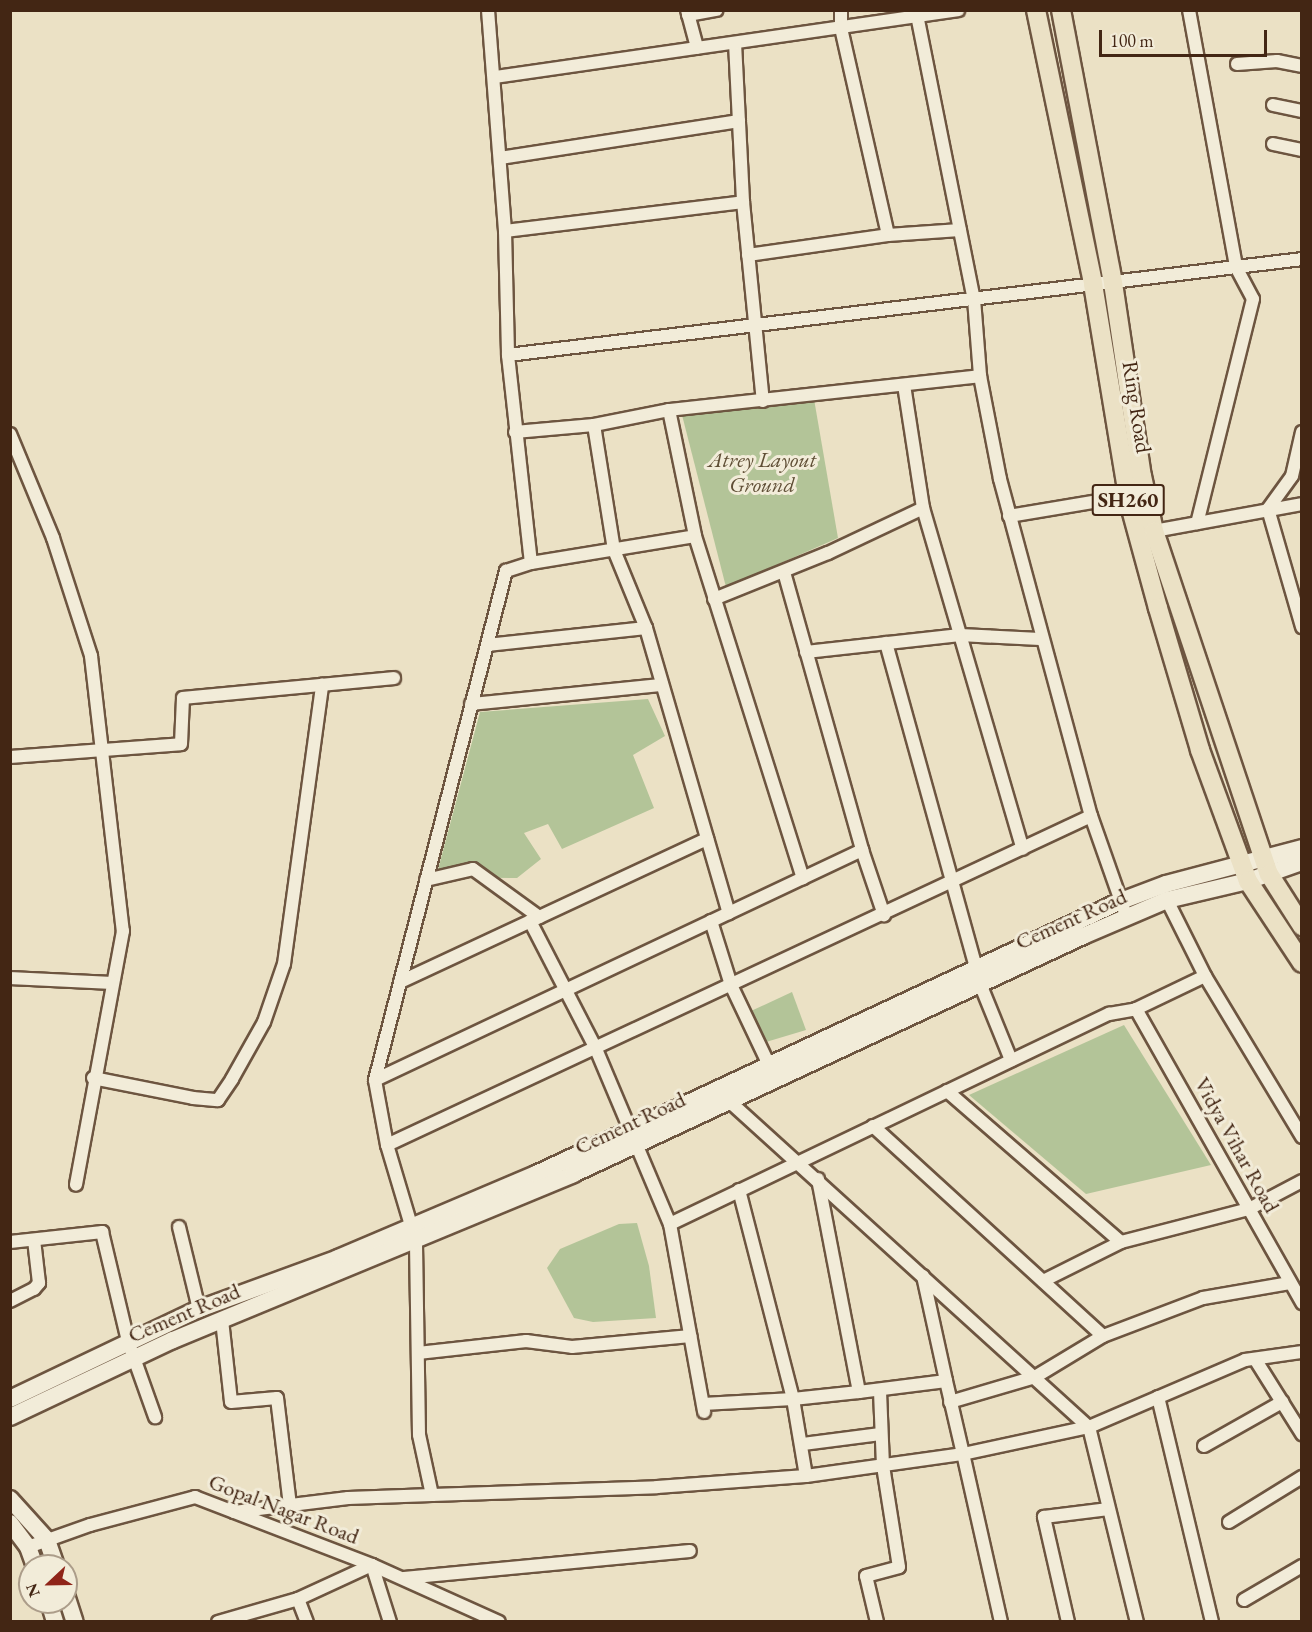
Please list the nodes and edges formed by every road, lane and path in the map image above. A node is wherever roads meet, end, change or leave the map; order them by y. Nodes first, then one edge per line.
1 (488, 10) edge
2 (717, 10) edge
3 (841, 10) edge
4 (958, 10) edge
5 (1036, 10) edge
6 (1061, 10) edge
7 (1189, 10) edge
8 (688, 13) edge
9 (916, 15) edge
10 (841, 28) junction
11 (735, 43) junction
12 (697, 48) junction
13 (1237, 64) dead end
14 (1302, 66) edge
15 (495, 77) junction
16 (1273, 105) dead end
17 (1302, 111) edge
18 (739, 121) junction
19 (1273, 144) dead end
20 (1302, 150) edge
21 (500, 158) junction
22 (743, 202) junction
23 (960, 230) junction
24 (505, 231) junction
25 (888, 235) junction
26 (748, 255) junction
27 (1302, 259) edge
28 (1236, 267) junction
29 (1113, 283) junction
30 (1093, 284) junction
31 (974, 299) junction
32 (754, 327) junction
33 (508, 355) junction
34 (980, 376) junction
35 (904, 385) junction
36 (763, 401) junction
37 (669, 410) junction
38 (594, 425) junction
39 (515, 432) junction
40 (1302, 432) edge
41 (10, 434) edge
42 (1129, 504) junction
43 (1302, 504) edge
44 (923, 508) junction
45 (1150, 509) junction
46 (1268, 509) junction
47 (1009, 516) junction
48 (1197, 524) junction
49 (1154, 531) junction
50 (695, 536) junction
51 (614, 550) junction
52 (531, 563) junction
53 (784, 572) junction
54 (714, 599) junction
55 (1302, 627) edge
56 (646, 628) junction
57 (960, 635) junction
58 (1040, 639) junction
59 (886, 643) junction
60 (487, 645) junction
61 (806, 652) junction
62 (394, 678) dead end
63 (322, 685) junction
64 (663, 685) junction
65 (471, 704) junction
66 (105, 750) junction
67 (10, 757) edge
68 (1091, 816) junction
69 (707, 839) junction
70 (1302, 848) edge
71 (1023, 849) junction
72 (862, 850) junction
73 (1302, 862) edge
74 (1266, 866) junction
75 (1245, 873) junction
76 (803, 878) junction
77 (426, 880) junction
78 (953, 882) junction
79 (1167, 900) junction
80 (1121, 901) junction
81 (729, 913) junction
82 (884, 915) junction
83 (1127, 918) junction
84 (535, 919) junction
85 (711, 921) junction
86 (1302, 926) edge
87 (1302, 963) edge
88 (977, 968) junction
89 (1205, 976) junction
90 (10, 978) edge
91 (400, 982) junction
92 (112, 983) junction
93 (731, 985) junction
94 (981, 986) junction
95 (564, 990) junction
96 (1136, 1009) junction
97 (596, 1049) junction
98 (1011, 1060) junction
99 (769, 1065) junction
100 (93, 1078) junction
101 (375, 1080) junction
102 (947, 1091) junction
103 (729, 1101) junction
104 (873, 1126) junction
105 (634, 1137) junction
106 (1302, 1137) edge
107 (387, 1145) junction
108 (799, 1162) junction
109 (818, 1179) junction
110 (1302, 1181) edge
111 (76, 1185) dead end
112 (739, 1190) junction
113 (1249, 1209) junction
114 (670, 1224) junction
115 (179, 1227) dead end
116 (412, 1234) junction
117 (33, 1240) junction
118 (10, 1242) edge
119 (1121, 1242) junction
120 (923, 1276) junction
121 (1043, 1281) junction
122 (1290, 1283) junction
123 (10, 1301) edge
124 (1302, 1303) edge
125 (199, 1309) junction
126 (222, 1320) junction
127 (690, 1336) junction
128 (1103, 1336) junction
129 (128, 1341) junction
130 (1302, 1352) edge
131 (418, 1353) junction
132 (134, 1358) junction
133 (1255, 1359) junction
134 (1035, 1377) junction
135 (946, 1381) junction
136 (880, 1390) junction
137 (859, 1392) junction
138 (1158, 1397) junction
139 (10, 1399) edge
140 (793, 1399) junction
141 (950, 1402) junction
142 (1281, 1402) junction
143 (10, 1417) edge
144 (155, 1417) dead end
145 (1089, 1427) junction
146 (880, 1434) junction
147 (1302, 1434) edge
148 (803, 1444) junction
149 (1204, 1446) dead end
150 (963, 1454) junction
151 (883, 1466) junction
152 (806, 1476) junction
153 (1302, 1477) edge
154 (432, 1496) junction
155 (10, 1499) edge
156 (290, 1505) junction
157 (1109, 1509) junction
158 (234, 1512) junction
159 (1229, 1522) dead end
160 (10, 1523) edge
161 (47, 1540) junction
162 (28, 1547) junction
163 (690, 1551) dead end
164 (31, 1554) edge
165 (52, 1554) edge
166 (372, 1565) junction
167 (1302, 1566) edge
168 (403, 1578) junction
169 (298, 1599) junction
170 (1244, 1600) dead end
171 (474, 1609) junction
172 (218, 1622) edge
173 (307, 1622) edge
174 (390, 1622) edge
175 (478, 1622) edge
176 (499, 1622) edge
177 (877, 1622) edge
178 (1000, 1622) edge
179 (1068, 1622) edge
180 (1137, 1622) edge
181 (1212, 1622) edge

1 - 15 street
2 - 8 street
3 - 10 street
4 - 9 street
5 - 30 main road, Ring Road / SH260
6 - 29 main road, Ring Road / SH260
7 - 28 street
8 - 12 street
9 - 10 street
9 - 23 street
10 - 11 street
10 - 25 street
11 - 12 street
11 - 18 street
12 - 15 street
13 - 14 street
15 - 21 street
16 - 17 street
18 - 21 street
18 - 22 street
19 - 20 street
21 - 24 street
22 - 24 street
22 - 26 street
23 - 25 street
23 - 31 street
24 - 33 street
25 - 26 street
26 - 32 street
27 - 28 street
28 - 29 street
28 - 48 street
29 - 30 street
29 - 45 main road, Ring Road / SH260
30 - 31 street
30 - 42 main road, Ring Road / SH260
31 - 32 street
31 - 34 street
32 - 33 street
32 - 36 street
33 - 39 street
34 - 35 street
34 - 47 street
35 - 36 street
35 - 44 street
36 - 37 street
37 - 38 street
37 - 50 street
38 - 39 street
38 - 51 street
39 - 52 street
40 - 46 street
41 - 66 street
42 - 45 street
42 - 47 street
42 - 75 main road, Ring Road / SH260
43 - 46 street
44 - 53 street
44 - 57 street
45 - 49 main road, Ring Road / SH260
46 - 48 street
46 - 55 street
47 - 58 street
48 - 49 street
49 - 74 main road, Ring Road / SH260
50 - 51 street
50 - 54 street
51 - 52 street
51 - 56 street
52 - 60 street
53 - 54 street
53 - 61 street
54 - 76 street
56 - 60 street
56 - 64 street
57 - 58 street
57 - 59 street
57 - 71 street
58 - 68 street
59 - 61 street
59 - 78 street
60 - 65 street
61 - 72 street
62 - 63 street
63 - 66 street
63 - 100 street
64 - 65 street
64 - 69 street
65 - 77 street
66 - 67 street
66 - 92 street
68 - 71 street
68 - 80 street
69 - 81 street
69 - 84 street
70 - 74 main road
71 - 78 street
72 - 76 street
72 - 82 street
73 - 74 main road
74 - 75 main road, Cement Road
74 - 86 main road, Ring Road / SH260
75 - 79 main road, Cement Road
75 - 80 main road, Cement Road
75 - 87 main road, Ring Road / SH260
76 - 81 street
77 - 84 street
77 - 91 street
78 - 82 street
78 - 88 street
79 - 83 main road, Cement Road
79 - 89 street
80 - 83 street
80 - 88 main road, Cement Road
81 - 85 street
82 - 93 street
83 - 94 main road, Cement Road
84 - 91 street
84 - 95 street
85 - 93 street
85 - 95 street
88 - 94 street
88 - 99 main road, Cement Road
89 - 96 street
89 - 106 street
90 - 92 street
91 - 101 street
92 - 100 street
93 - 97 street
93 - 99 street
94 - 98 street
94 - 103 main road, Cement Road
95 - 97 street
95 - 101 street
96 - 98 street
96 - 113 street, Vidya Vihar Road
97 - 105 street
97 - 107 street
98 - 102 street
99 - 105 main road, Cement Road
100 - 111 street
101 - 107 street
102 - 104 street
102 - 119 street
103 - 105 main road, Cement Road
103 - 108 street
104 - 108 street
104 - 121 street
105 - 114 street
105 - 116 main road, Cement Road
107 - 116 street
108 - 109 street
108 - 112 street
109 - 120 street
109 - 137 street
110 - 113 street
112 - 114 street
112 - 140 street
113 - 119 street
113 - 122 street, Vidya Vihar Road
114 - 127 street
115 - 125 street
116 - 125 main road, Cement Road
116 - 126 main road, Cement Road
116 - 131 street
117 - 118 street
117 - 123 street
117 - 129 street
119 - 121 street
120 - 134 street
120 - 135 street
121 - 128 street
122 - 124 street, Vidya Vihar Road
122 - 128 street
125 - 129 main road, Cement Road
126 - 132 main road, Cement Road
126 - 156 street
127 - 131 street
127 - 140 street
128 - 134 street
129 - 132 street
129 - 139 main road, Cement Road
130 - 133 street
131 - 154 street
132 - 143 main road, Cement Road
132 - 144 street
133 - 138 street
133 - 142 street
134 - 141 street
134 - 145 street
135 - 136 street
135 - 141 street
136 - 137 street
136 - 146 street
137 - 140 street
138 - 145 street
138 - 181 street
140 - 148 street
141 - 150 street
142 - 147 street
142 - 149 street
145 - 150 street
145 - 157 street
146 - 148 street
146 - 151 street
148 - 152 street
150 - 151 street
150 - 178 street
151 - 152 street
151 - 177 street
152 - 154 street
153 - 159 street
154 - 156 street
155 - 161 main road
156 - 158 street
157 - 179 street
157 - 180 street
158 - 161 street, Gopal Nagar Road
158 - 166 street, Gopal Nagar Road
160 - 162 main road
161 - 162 street, Gopal Nagar Road
161 - 165 main road
162 - 164 main road
163 - 168 street
166 - 168 street, Gopal Nagar Road
166 - 169 street
166 - 174 street
167 - 170 street
168 - 171 street, Gopal Nagar Road
169 - 172 street
169 - 173 street
171 - 175 street
171 - 176 street, Gopal Nagar Road

